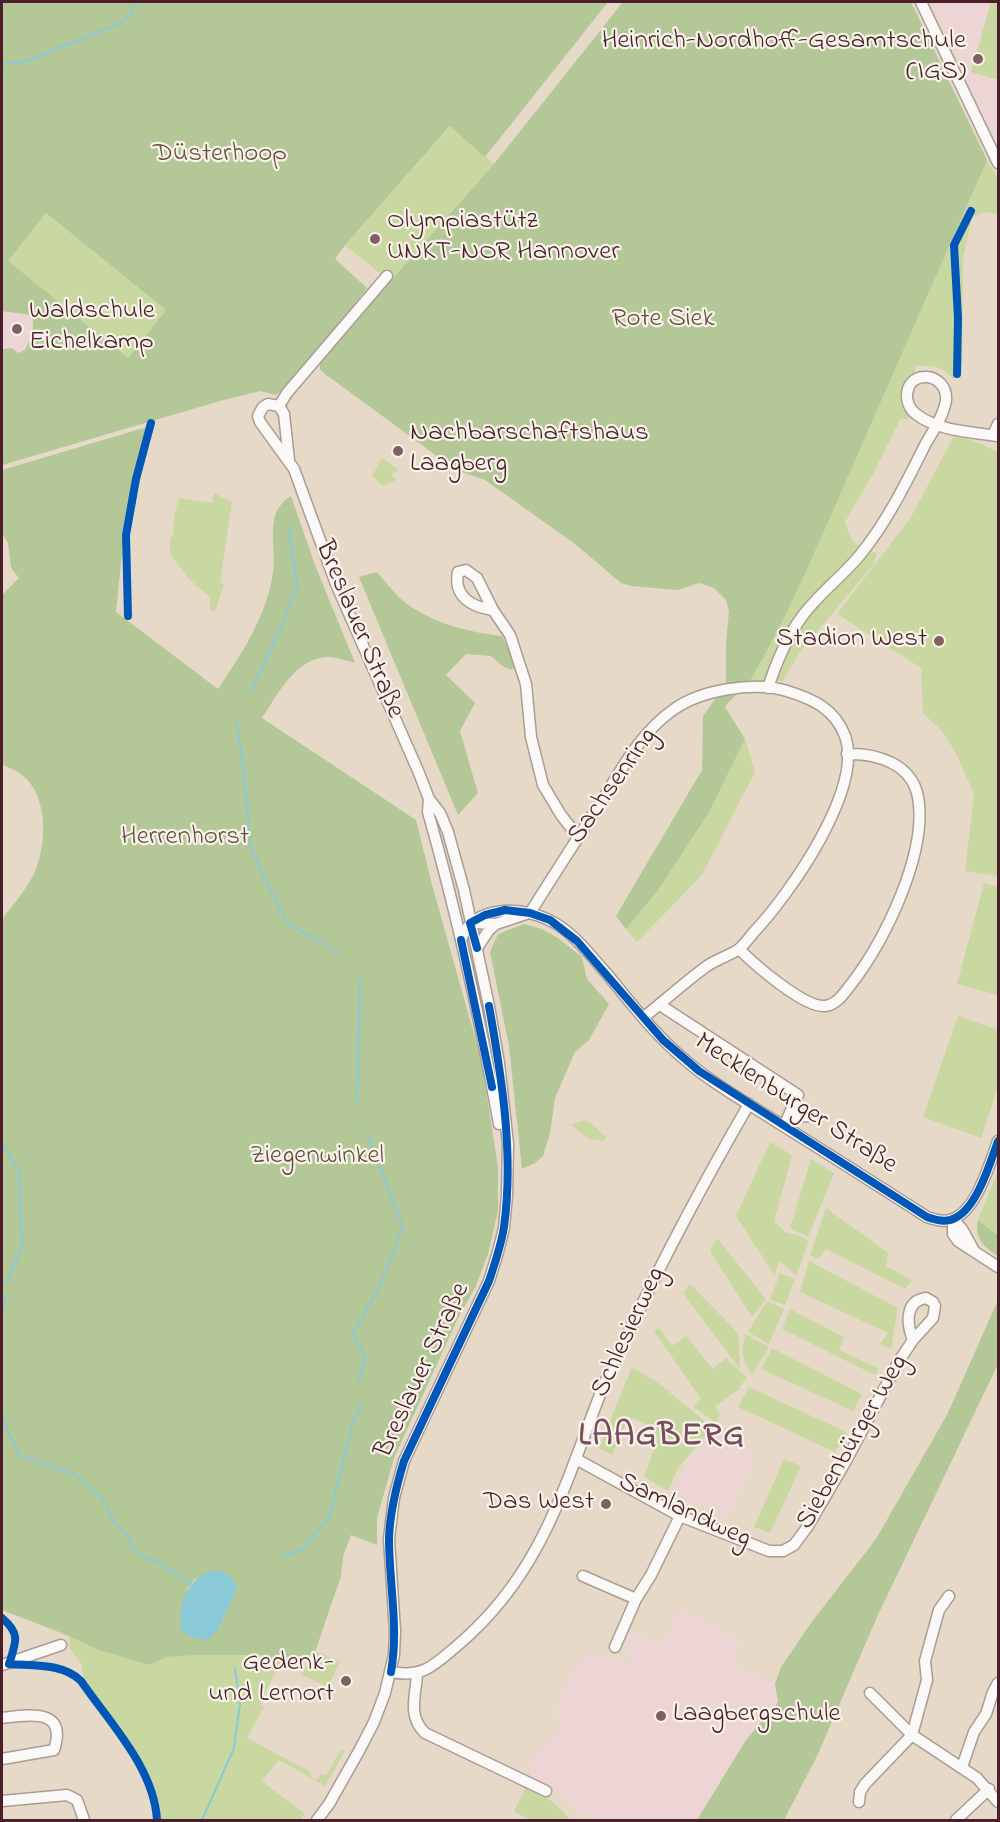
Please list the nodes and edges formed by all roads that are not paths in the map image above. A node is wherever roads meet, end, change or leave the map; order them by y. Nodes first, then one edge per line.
1 (921, 2) edge
2 (999, 163) edge
3 (387, 276) dead end
4 (279, 406) junction
5 (999, 424) edge
6 (936, 425) junction
7 (996, 436) edge
8 (289, 460) junction
9 (493, 610) dead end
10 (768, 688) junction
11 (847, 754) junction
12 (429, 799) junction
13 (578, 837) junction
14 (530, 913) junction
15 (454, 914) junction
16 (470, 923) junction
17 (496, 924) junction
18 (461, 940) junction
19 (477, 948) junction
20 (739, 949) junction
21 (660, 1005) junction
22 (643, 1018) junction
23 (749, 1104) junction
24 (811, 1116) dead end
25 (787, 1122) junction
26 (999, 1142) edge
27 (506, 1161) junction
28 (953, 1219) junction
29 (999, 1267) edge
30 (913, 1340) dead end
31 (576, 1459) junction
32 (680, 1516) junction
33 (794, 1545) joint
34 (584, 1576) dead end
35 (949, 1596) dead end
36 (636, 1599) junction
37 (61, 1645) dead end
38 (615, 1647) dead end
39 (2, 1665) edge
40 (391, 1672) junction
41 (417, 1674) junction
42 (999, 1683) edge
43 (870, 1694) dead end
44 (2, 1718) edge
45 (912, 1735) junction
46 (2, 1759) edge
47 (962, 1767) junction
48 (989, 1789) junction
49 (546, 1791) dead end
50 (2, 1801) edge
51 (859, 1802) dead end
52 (999, 1802) edge
53 (317, 1820) edge
54 (84, 1821) edge
55 (956, 1821) edge

1 - 2 street
3 - 4 street
4 - 8 street, Breslauer Straße
4 - 8 street, Breslauer Straße
5 - 7 street
6 - 6 street
6 - 7 street
6 - 10 street
8 - 12 street, Breslauer Straße
9 - 13 street
10 - 11 street, Sachsenring
10 - 13 street, Sachsenring
11 - 20 street, Sachsenring
11 - 20 street
12 - 15 street, Breslauer Straße
12 - 16 street, Breslauer Straße
13 - 14 street, Sachsenring
14 - 16 street, Mecklenburger Straße
14 - 17 street
14 - 22 street, Mecklenburger Straße
15 - 16 street
15 - 18 street, Breslauer Straße
16 - 17 street
16 - 18 street
16 - 19 street, Breslauer Straße
17 - 19 street
18 - 27 street, Breslauer Straße
19 - 27 street, Breslauer Straße
20 - 21 street, Sachsenring
21 - 22 street, Sachsenring
21 - 25 street, Mecklenburger Straße
22 - 23 street, Mecklenburger Straße
23 - 25 street, Mecklenburger Straße
23 - 31 street, Schlesierweg
24 - 25 street
25 - 28 street, Mecklenburger Straße
26 - 28 street
27 - 40 street, Breslauer Straße
28 - 29 street
30 - 33 street, Siebenbürger Weg
31 - 32 street, Samlandweg
31 - 41 street, Schlesierweg
32 - 33 street, Samlandweg
32 - 36 street
34 - 36 street
35 - 45 street
36 - 38 street
37 - 39 street
40 - 41 street
40 - 53 street, Breslauer Straße
41 - 49 street
42 - 47 street
43 - 45 street
44 - 46 street
45 - 47 street
45 - 51 street
47 - 48 street
48 - 52 street
48 - 55 street
50 - 54 street

